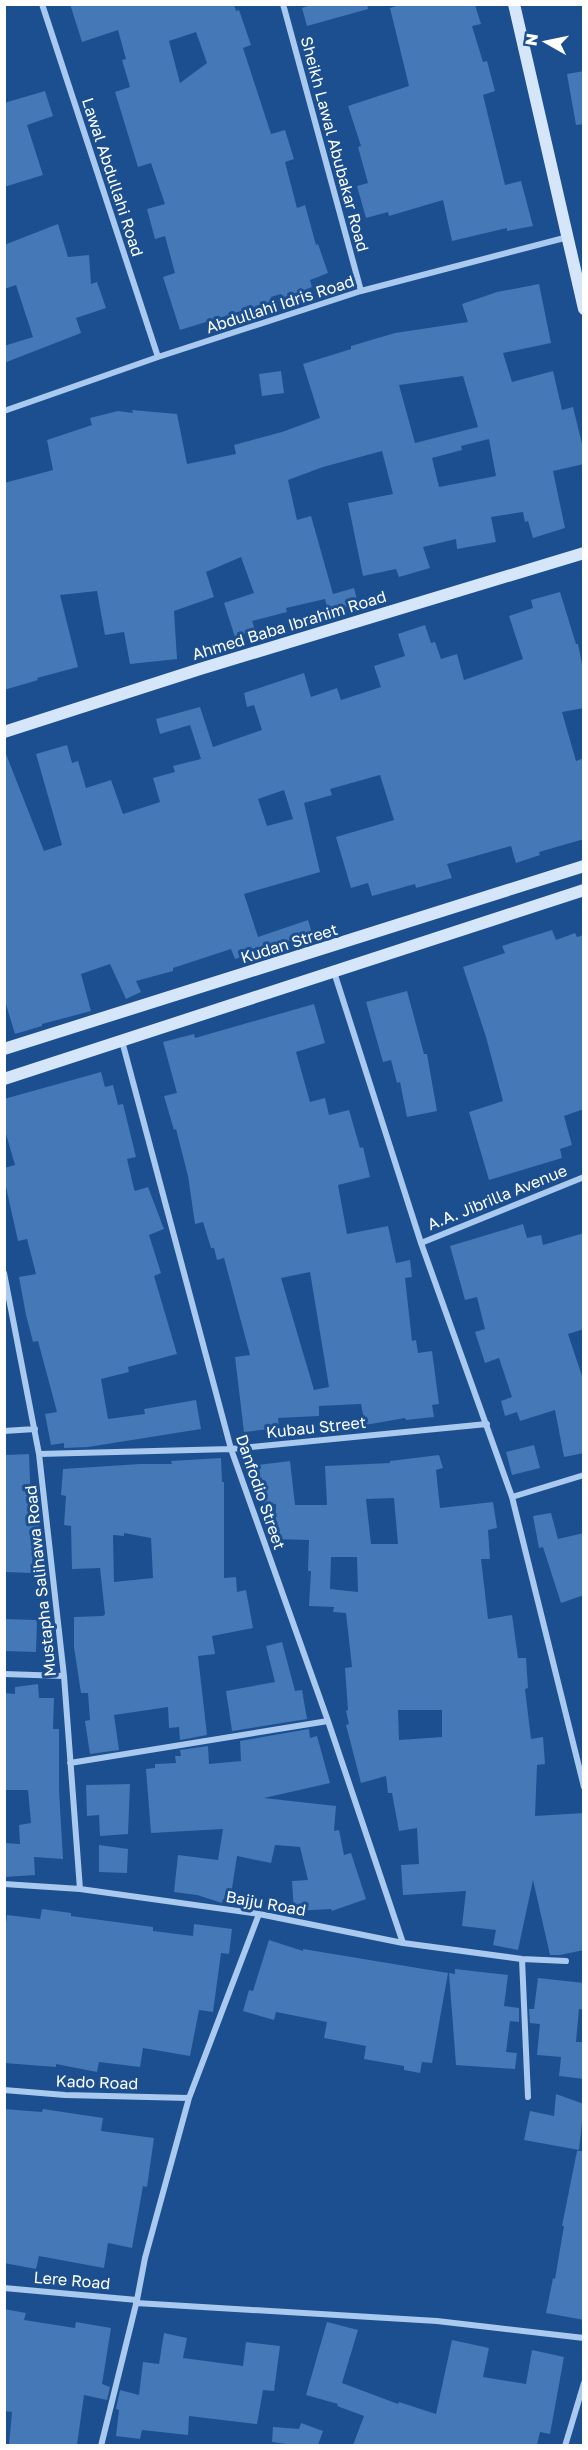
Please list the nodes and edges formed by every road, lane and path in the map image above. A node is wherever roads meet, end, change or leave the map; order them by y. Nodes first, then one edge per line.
1 (42, 4) edge
2 (283, 4) edge
3 (514, 4) edge
4 (568, 237) junction
5 (361, 291) junction
6 (584, 309) edge
7 (158, 357) junction
8 (4, 411) edge
9 (584, 554) edge
10 (4, 732) edge
11 (584, 866) edge
12 (584, 890) edge
13 (334, 971) junction
14 (122, 1041) junction
15 (4, 1050) edge
16 (4, 1079) edge
17 (584, 1177) edge
18 (421, 1243) junction
19 (4, 1273) edge
20 (487, 1424) junction
21 (35, 1429) junction
22 (4, 1431) edge
23 (231, 1449) junction
24 (39, 1454) junction
25 (584, 1476) edge
26 (512, 1497) junction
27 (4, 1674) edge
28 (64, 1676) junction
29 (328, 1721) junction
30 (70, 1763) junction
31 (584, 1787) edge
32 (4, 1884) edge
33 (80, 1889) junction
34 (259, 1914) junction
35 (403, 1943) junction
36 (522, 1959) junction
37 (566, 1961) dead end
38 (4, 2090) edge
39 (528, 2097) dead end
40 (189, 2098) junction
41 (4, 2288) edge
42 (136, 2301) junction
43 (584, 2338) edge
44 (584, 2383) edge
45 (101, 2445) edge
46 (565, 2445) edge

1 - 7 street, Lawal Abdullahi Road
2 - 5 street, Sheikh Lawal Abubakar Road
3 - 4 street
4 - 5 street, Abdullahi Idris Road
4 - 6 street
5 - 7 street, Abdullahi Idris Road
7 - 8 street, Abdullahi Idris Road
9 - 10 street, Ahmed Baba Ibrahim Road
11 - 15 street, Kudan Street
12 - 13 street
13 - 14 street
13 - 18 street
14 - 16 street
14 - 23 street, Danfodio Street
17 - 18 street, A.A. Jibrilla Avenue
18 - 20 street
19 - 21 street, Mustapha Salihawa Road
20 - 23 street, Kubau Street
20 - 26 street
21 - 22 street
21 - 24 street, Mustapha Salihawa Road
23 - 24 street, Kubau Street
23 - 29 street, Danfodio Street
24 - 28 street, Mustapha Salihawa Road
25 - 26 street
26 - 31 street
27 - 28 street
28 - 30 street, Mustapha Salihawa Road
29 - 30 street
29 - 35 street, Danfodio Street
30 - 33 street, Mustapha Salihawa Road
32 - 33 street, Bajju Road
33 - 34 street, Bajju Road
34 - 35 street, Bajju Road
34 - 40 street
35 - 36 street, Bajju Road
36 - 37 street, Bajju Road
36 - 39 street
38 - 40 street, Kado Road
40 - 42 street
41 - 42 street, Lere Road
42 - 43 street, Lere Road
42 - 45 street
44 - 46 street

